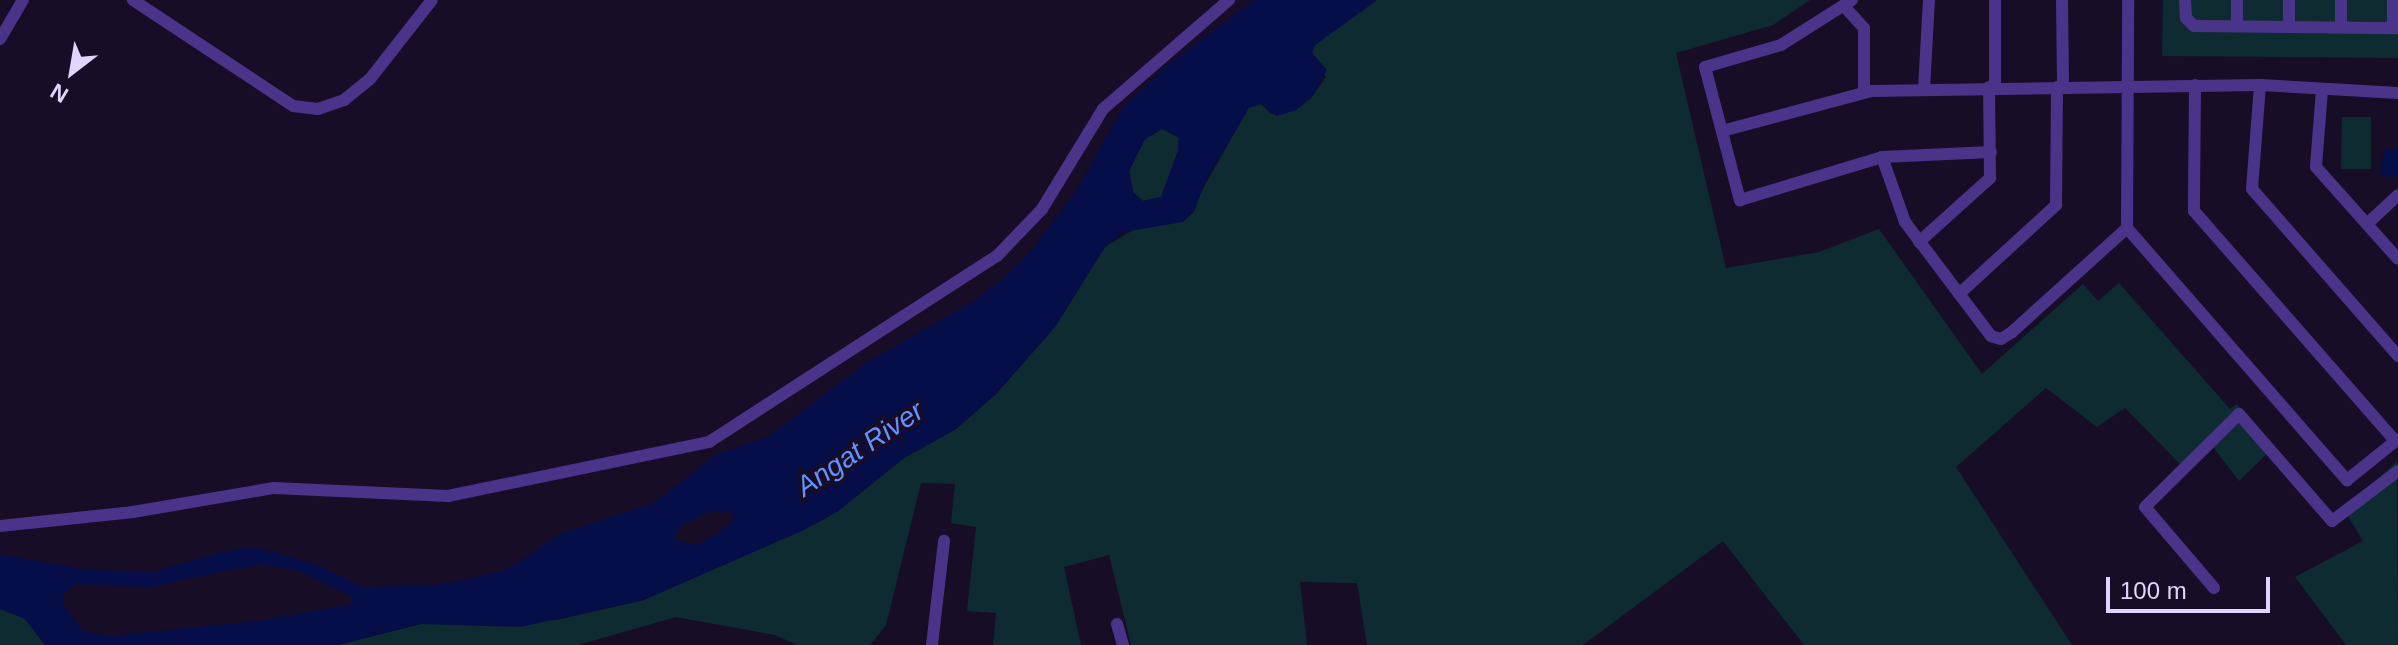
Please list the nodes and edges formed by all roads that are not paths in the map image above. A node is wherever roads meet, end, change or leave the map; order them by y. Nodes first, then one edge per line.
1 (23, 0) edge
2 (133, 0) edge
3 (432, 0) edge
4 (1229, 0) edge
5 (1929, 0) edge
6 (1995, 0) edge
7 (2062, 0) edge
8 (2128, 0) edge
9 (2185, 0) edge
10 (2237, 0) edge
11 (2289, 0) edge
12 (2341, 0) edge
13 (2393, 0) edge
14 (1848, 3) edge
15 (2237, 26) junction
16 (2289, 27) junction
17 (2341, 27) junction
18 (2395, 28) edge
19 (0, 39) edge
20 (2128, 85) junction
21 (2195, 85) junction
22 (2260, 85) junction
23 (1992, 87) junction
24 (2060, 87) junction
25 (1924, 89) junction
26 (2322, 90) junction
27 (1864, 92) junction
28 (2398, 93) edge
29 (1722, 131) junction
30 (1991, 152) junction
31 (1882, 157) junction
32 (2398, 195) edge
33 (2367, 224) junction
34 (2127, 228) junction
35 (1919, 242) junction
36 (2398, 259) edge
37 (1959, 294) junction
38 (2398, 356) edge
39 (2397, 440) edge
40 (2398, 471) edge
41 (0, 526) edge
42 (944, 541) dead end
43 (2214, 588) dead end
44 (1117, 624) dead end
45 (932, 645) edge
46 (1123, 645) edge

1 - 19 street
2 - 3 street
4 - 41 street
5 - 25 street
6 - 23 street
7 - 24 street
8 - 20 street
9 - 15 street
10 - 15 street
11 - 16 street
12 - 17 street
13 - 18 street
14 - 27 street
14 - 29 street
15 - 16 street
16 - 17 street
17 - 18 street
20 - 21 street
20 - 24 street
20 - 34 street
21 - 22 street
21 - 39 street
22 - 26 street
22 - 38 street
23 - 24 street
23 - 25 street
23 - 30 street
24 - 37 street
25 - 27 street
26 - 28 street
26 - 33 street
27 - 29 street
29 - 31 street
30 - 31 street
30 - 35 street
31 - 35 street
32 - 33 street
33 - 36 street
34 - 37 street
34 - 39 street
35 - 37 street
40 - 43 street
42 - 45 street
44 - 46 street

